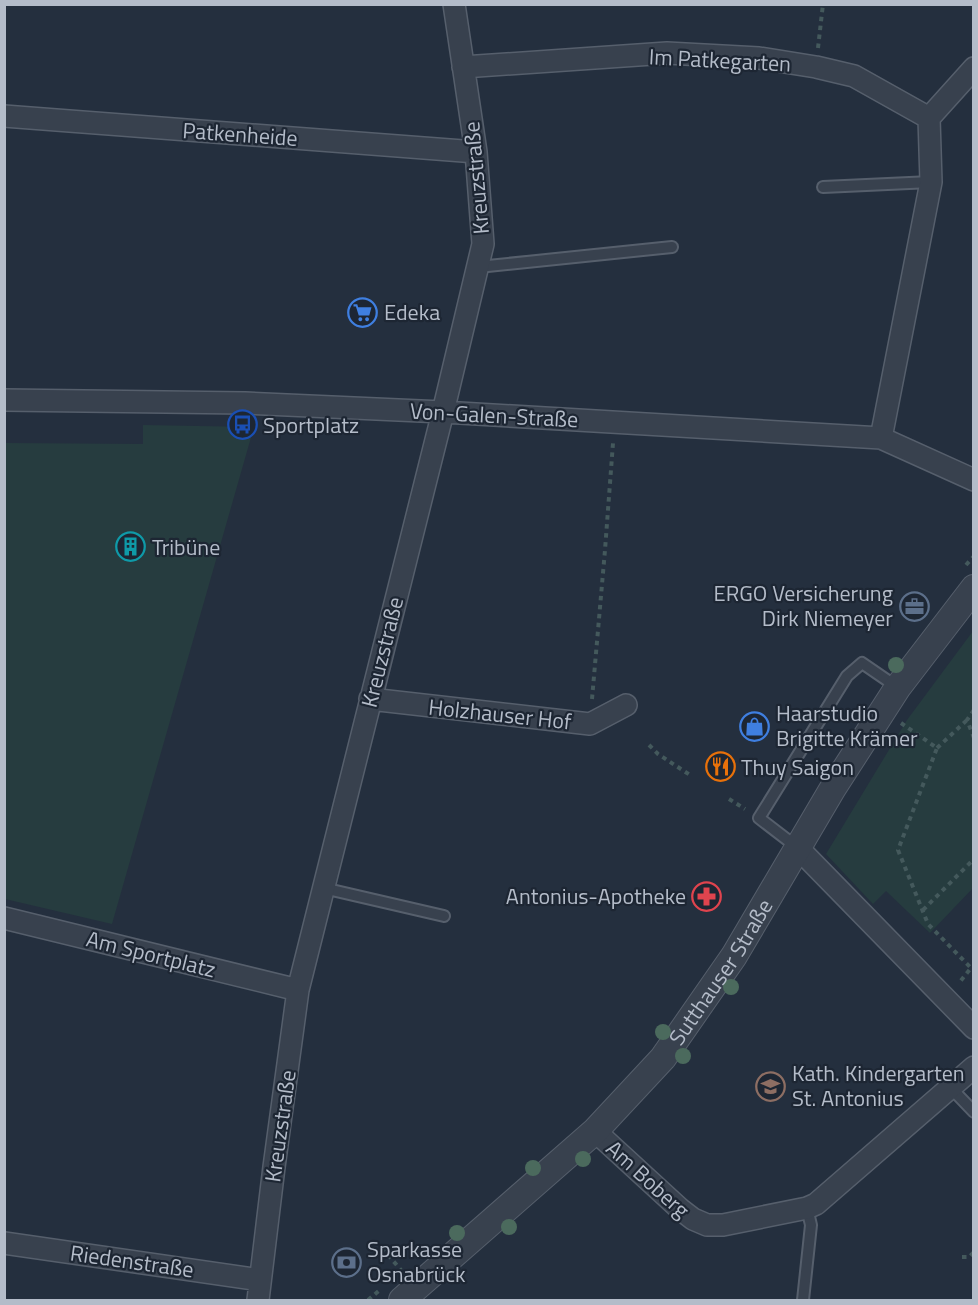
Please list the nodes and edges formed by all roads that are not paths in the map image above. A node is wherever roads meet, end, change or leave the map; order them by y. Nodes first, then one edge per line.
1 (454, 4) edge
2 (463, 67) junction
3 (974, 68) edge
4 (4, 116) edge
5 (929, 118) junction
6 (476, 152) junction
7 (931, 182) junction
8 (823, 188) dead end
9 (672, 247) dead end
10 (478, 267) junction
11 (4, 400) edge
12 (443, 412) junction
13 (881, 438) junction
14 (974, 480) edge
15 (974, 588) edge
16 (889, 681) junction
17 (370, 699) junction
18 (626, 705) dead end
19 (790, 842) junction
20 (323, 888) junction
21 (444, 916) dead end
22 (4, 918) edge
23 (298, 990) junction
24 (974, 1028) edge
25 (974, 1067) edge
26 (950, 1087) junction
27 (974, 1112) edge
28 (595, 1131) junction
29 (807, 1208) junction
30 (4, 1243) edge
31 (394, 1288) edge
32 (259, 1290) edge
33 (802, 1300) edge

1 - 2 street, Kreuzstraße
2 - 5 street, Im Patkegarten
2 - 6 street, Kreuzstraße
3 - 5 street
4 - 6 street, Patkenheide
5 - 7 street
6 - 10 street, Kreuzstraße
7 - 8 lane
7 - 13 street
9 - 10 lane
10 - 12 street, Kreuzstraße
11 - 12 street, Von-Galen-Straße
12 - 13 street, Von-Galen-Straße
12 - 17 street, Kreuzstraße
13 - 14 street, Von-Galen-Straße
15 - 16 street, Sutthauser Straße
16 - 19 street, Sutthauser Straße
16 - 19 lane
17 - 18 street, Holzhauser Hof
17 - 20 street, Kreuzstraße
19 - 24 street
19 - 28 street, Sutthauser Straße
20 - 21 lane
20 - 23 street, Kreuzstraße
22 - 23 street, Am Sportplatz
23 - 32 street, Kreuzstraße
25 - 26 street, Am Boberg
26 - 27 lane
26 - 29 street, Am Boberg
28 - 29 street, Am Boberg
28 - 31 street, Sutthauser Straße
29 - 33 lane
30 - 32 street, Riedenstraße

